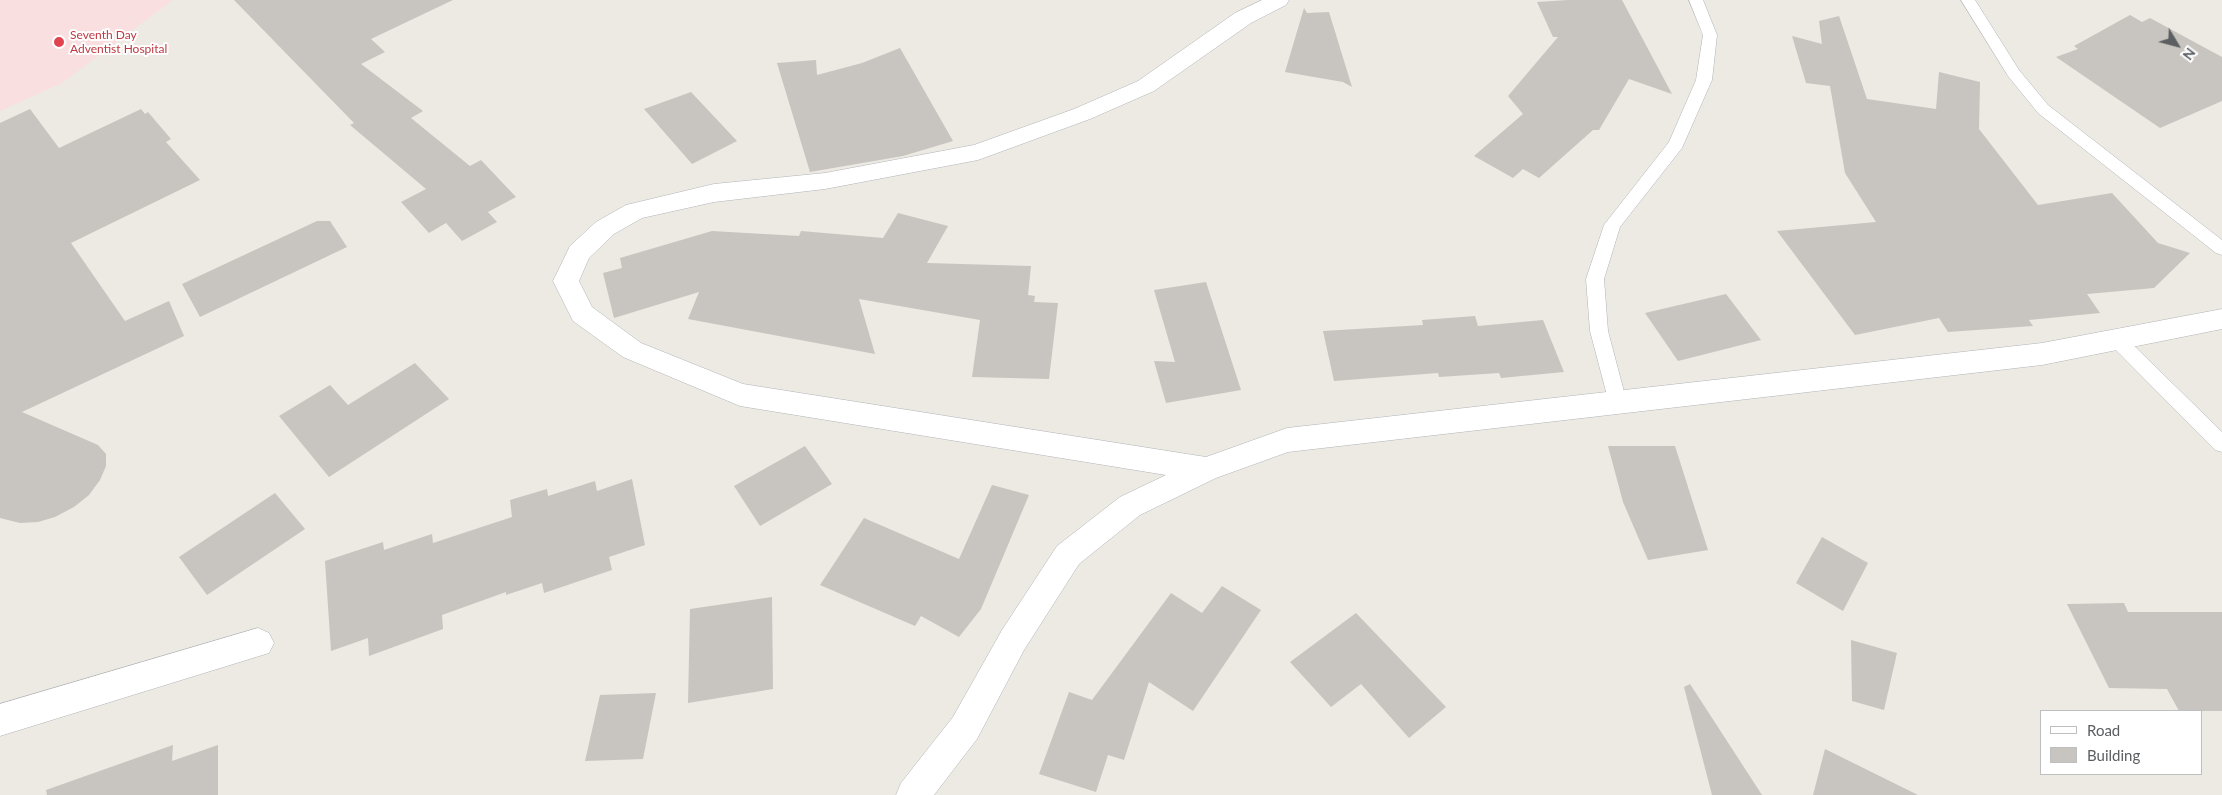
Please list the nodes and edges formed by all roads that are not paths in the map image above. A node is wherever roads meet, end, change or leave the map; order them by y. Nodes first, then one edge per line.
1 (1279, 0) edge
2 (1696, 0) edge
3 (1968, 0) edge
4 (2222, 249) edge
5 (2222, 319) edge
6 (2116, 339) junction
7 (1618, 403) junction
8 (2222, 444) edge
9 (1206, 469) junction
10 (258, 643) dead end
11 (0, 720) edge
12 (913, 795) edge

1 - 9 street
2 - 7 lane
3 - 4 lane
5 - 6 street
6 - 7 street
6 - 8 lane
7 - 9 street
9 - 12 street
10 - 11 street

